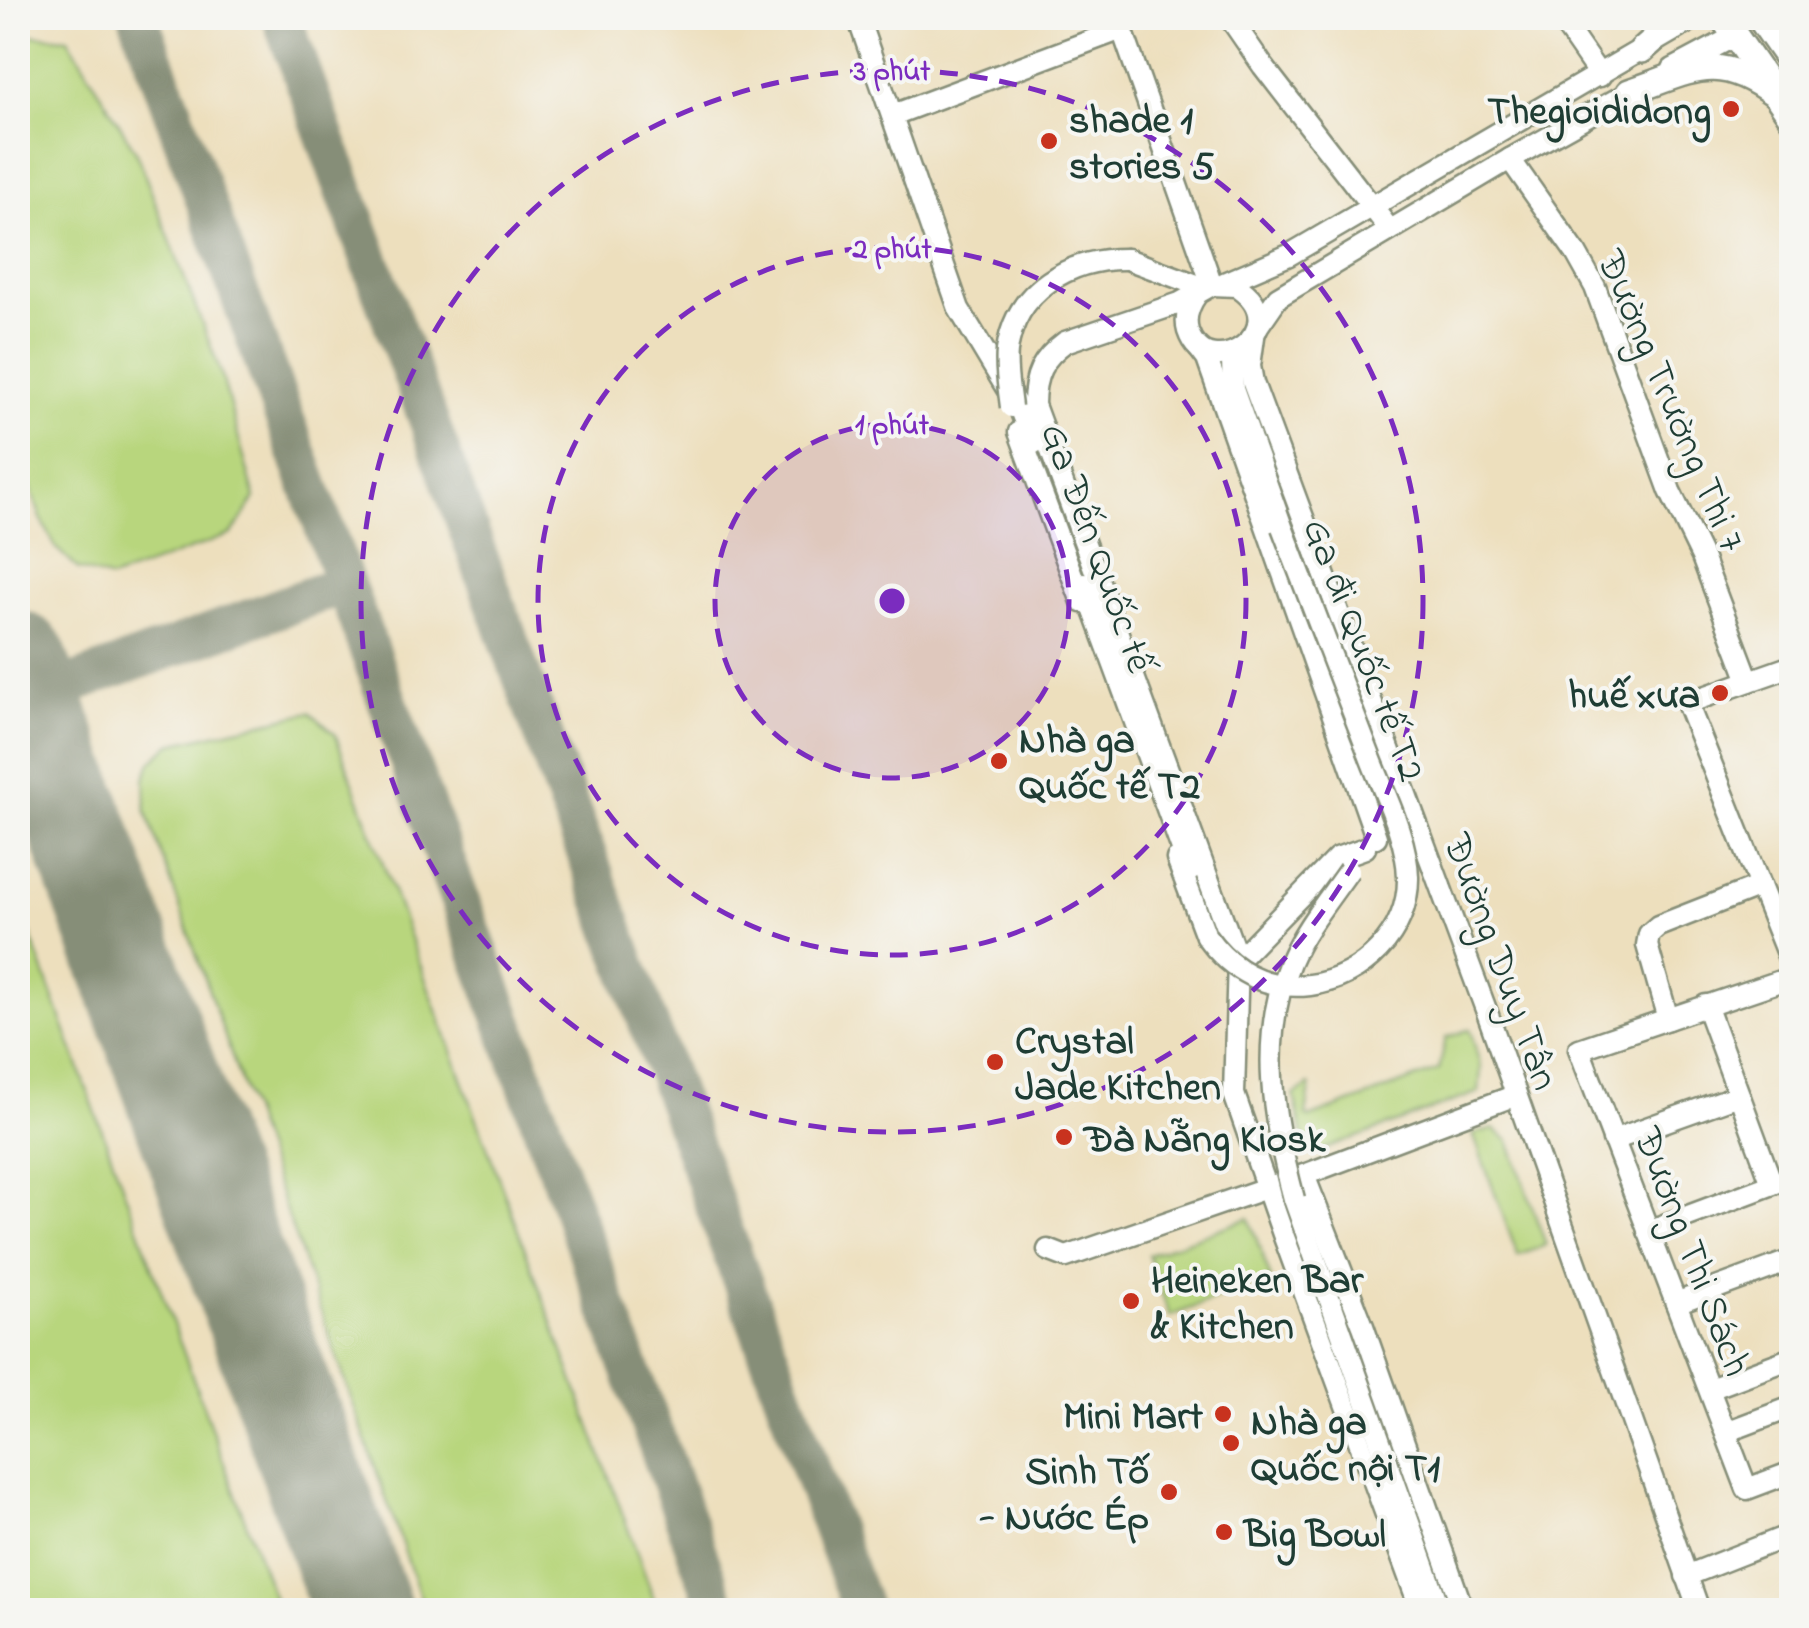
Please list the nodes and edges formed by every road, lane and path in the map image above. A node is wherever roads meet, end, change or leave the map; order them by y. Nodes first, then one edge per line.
1 (858, 18) edge
2 (1230, 18) edge
3 (1560, 18) edge
4 (1678, 18) edge
5 (1695, 18) edge
6 (1763, 18) edge
7 (1789, 18) edge
8 (1120, 23) edge
9 (1729, 27) edge
10 (1792, 48) edge
11 (1642, 50) junction
12 (1792, 64) edge
13 (1600, 76) junction
14 (1629, 92) junction
15 (1774, 94) junction
16 (893, 116) junction
17 (1792, 118) edge
18 (1510, 158) junction
19 (1372, 207) junction
20 (1390, 230) junction
21 (1209, 288) junction
22 (1256, 330) junction
23 (1197, 345) junction
24 (1238, 352) junction
25 (1038, 437) junction
26 (1790, 672) edge
27 (1750, 681) junction
28 (1416, 823) junction
29 (1370, 843) junction
30 (1760, 886) junction
31 (1206, 936) joint
32 (1238, 960) junction
33 (1792, 966) edge
34 (1792, 976) edge
35 (1706, 1004) junction
36 (1668, 1019) junction
37 (1739, 1095) junction
38 (1516, 1096) junction
39 (1614, 1140) junction
40 (1304, 1175) junction
41 (1782, 1180) edge
42 (1266, 1185) junction
43 (1648, 1231) junction
44 (1048, 1250) dead end
45 (1792, 1260) edge
46 (1676, 1303) junction
47 (1792, 1358) edge
48 (1710, 1389) junction
49 (1792, 1407) edge
50 (1726, 1432) junction
51 (1792, 1472) edge
52 (1792, 1534) edge
53 (1686, 1576) junction
54 (1421, 1610) edge
55 (1440, 1610) edge
56 (1463, 1610) edge
57 (1698, 1610) edge

1 - 16 street
2 - 19 street
3 - 13 street
4 - 11 main road
5 - 11 street
6 - 9 main road
6 - 12 main road
7 - 10 main road
8 - 16 street
8 - 21 street
9 - 14 street
9 - 15 main road
11 - 13 street
13 - 19 street
14 - 15 main road
14 - 18 street
15 - 17 main road
16 - 25 street
18 - 20 street
18 - 27 street, Đường Trường Thi 7
19 - 20 street
19 - 21 street
20 - 22 street
21 - 22 street
21 - 23 street
21 - 25 street
21 - 31 street, Ga Đến Quốc tế, bridge
22 - 24 street
22 - 28 street, Đường Duy Tân
23 - 24 street
23 - 29 street
24 - 31 street, Ga đi Quốc tế T2, bridge
25 - 32 street
26 - 27 street
27 - 30 street
28 - 29 street
28 - 38 street, Đường Duy Tân
29 - 32 street
29 - 55 street, bridge
30 - 33 street
30 - 36 street
32 - 42 street
34 - 35 street
35 - 36 street
35 - 37 street
36 - 39 street, Đường Thi Sách
37 - 39 street
37 - 41 street
38 - 40 street
38 - 53 street, Đường Duy Tân
39 - 43 street, Đường Thi Sách
40 - 42 street
40 - 56 street
41 - 43 street
42 - 44 street
42 - 54 street
43 - 46 street, Đường Thi Sách
45 - 46 street
46 - 48 street, Đường Thi Sách
47 - 48 street
48 - 50 street, Đường Thi Sách
49 - 50 street
50 - 51 street, Đường Thi Sách
52 - 53 street
53 - 57 street, Đường Duy Tân

